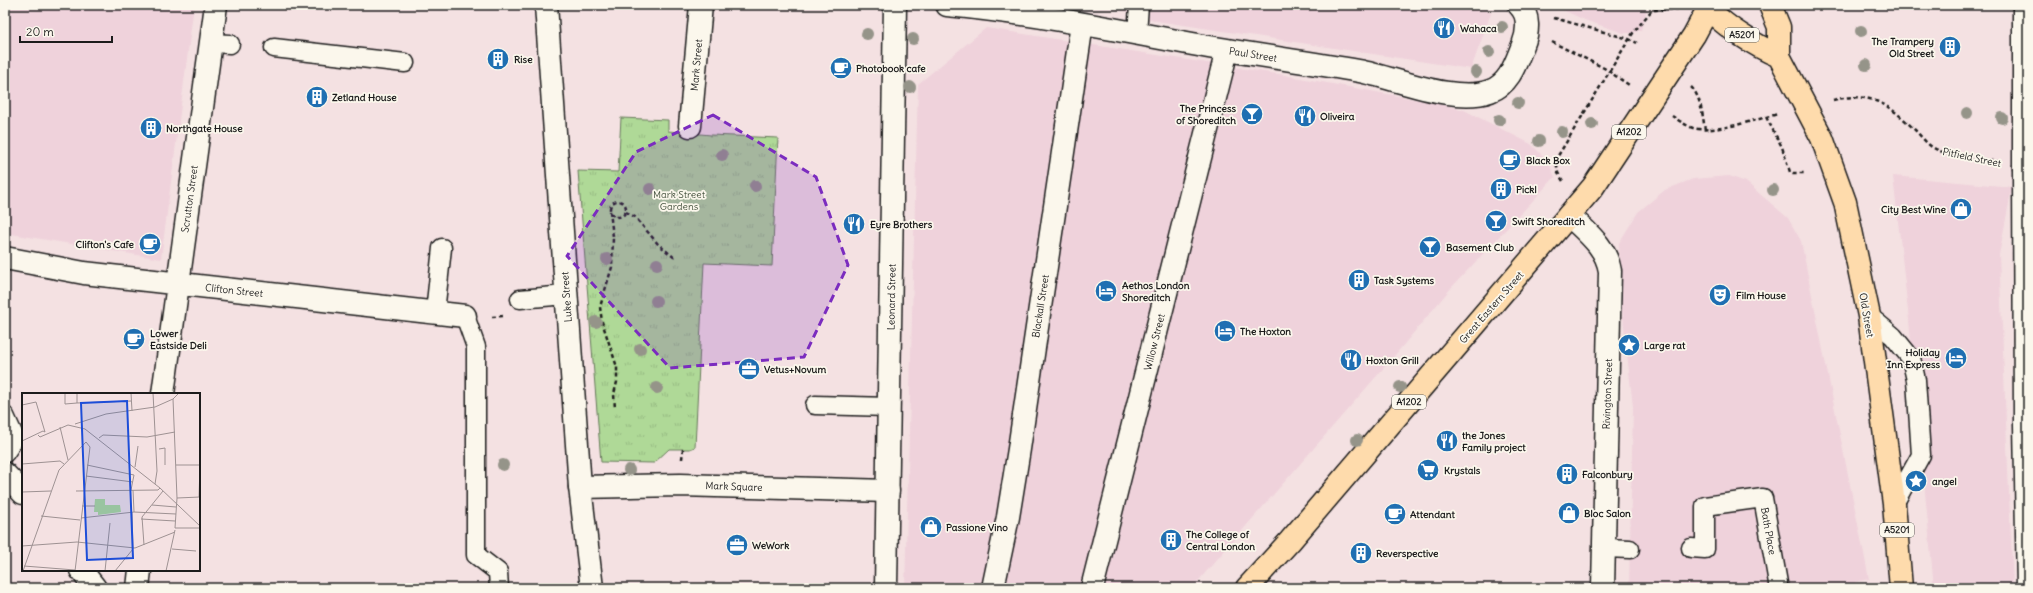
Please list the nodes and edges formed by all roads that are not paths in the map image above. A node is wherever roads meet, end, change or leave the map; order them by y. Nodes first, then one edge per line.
1 (216, 5) edge
2 (546, 5) edge
3 (701, 5) edge
4 (895, 5) edge
5 (946, 5) edge
6 (1139, 5) edge
7 (1770, 5) edge
8 (2024, 5) edge
9 (1709, 6) edge
10 (1012, 9) edge
11 (1522, 9) edge
12 (1082, 24) junction
13 (1137, 34) junction
14 (274, 48) dead end
15 (1227, 50) junction
16 (1779, 56) junction
17 (404, 63) dead end
18 (690, 126) dead end
19 (2026, 167) edge
20 (1569, 215) junction
21 (442, 248) dead end
22 (5, 258) edge
23 (177, 284) junction
24 (566, 295) junction
25 (520, 299) dead end
26 (2026, 300) edge
27 (435, 312) junction
28 (465, 316) joint
29 (1869, 316) junction
30 (163, 393) edge
31 (815, 405) dead end
32 (890, 407) junction
33 (5, 416) edge
34 (5, 453) edge
35 (580, 487) junction
36 (888, 491) junction
37 (2027, 496) edge
38 (1894, 504) junction
39 (1605, 548) junction
40 (1630, 548) dead end
41 (1691, 548) dead end
42 (82, 571) edge
43 (140, 571) edge
44 (1778, 583) dead end
45 (95, 588) edge
46 (138, 588) edge
47 (499, 588) edge
48 (592, 588) edge
49 (886, 588) edge
50 (993, 588) edge
51 (1092, 588) edge
52 (1247, 588) edge
53 (1603, 588) edge
54 (1901, 588) edge
55 (2028, 588) edge

1 - 23 street, Scrutton Street
2 - 24 street, Luke Street
3 - 18 street, Mark Street
4 - 32 street, Leonard Street
5 - 10 street, Paul Street
6 - 13 lane
7 - 16 highway, Old Street / A5201
8 - 19 street
9 - 16 highway, A5201
9 - 20 highway, Great Eastern Street / A1202
10 - 12 street, Paul Street
11 - 15 street, Paul Street
12 - 13 street, Paul Street
12 - 50 street, Blackall Street
13 - 15 street, Paul Street
14 - 17 lane
15 - 51 street, Willow Street
16 - 29 highway, Old Street / A5201
19 - 26 street
20 - 39 street, Rivington Street
20 - 52 highway, Great Eastern Street / A1202
21 - 27 lane
22 - 23 street, Clifton Street
23 - 27 street, Clifton Street
23 - 30 street, Scrutton Street
24 - 25 lane
24 - 35 street, Luke Street
26 - 37 street
27 - 28 street, Clifton Street
28 - 47 lane
29 - 38 highway, Old Street / A5201
29 - 38 lane
31 - 32 lane
32 - 36 street, Leonard Street
33 - 34 lane
35 - 36 street, Mark Square
35 - 48 street, Luke Street
36 - 49 street, Leonard Street
37 - 55 street
38 - 54 highway, Old Street / A5201
39 - 40 lane
39 - 53 street, Rivington Street
41 - 44 lane, Bath Place
42 - 45 street
43 - 46 street

